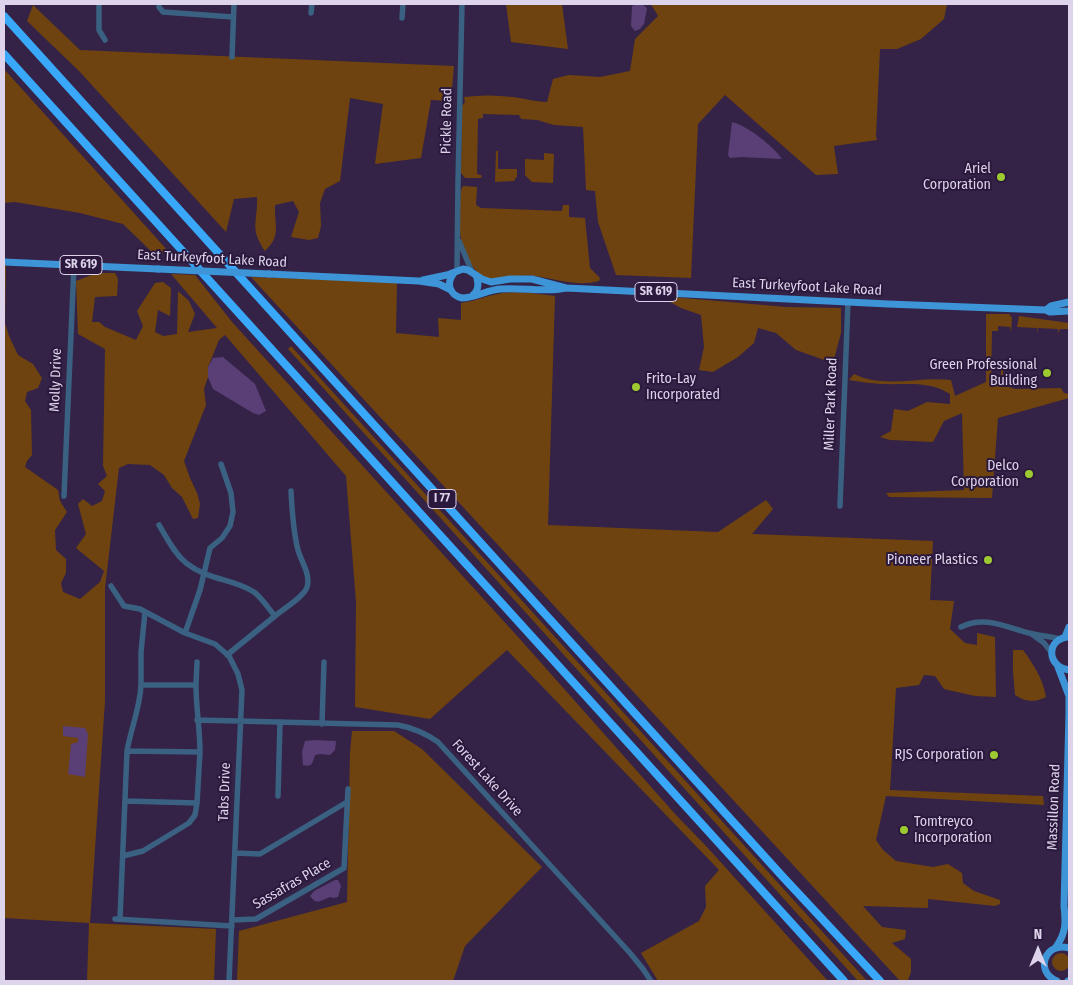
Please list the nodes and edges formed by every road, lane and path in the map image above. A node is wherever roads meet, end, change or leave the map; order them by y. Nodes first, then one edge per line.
1 (98, 4) edge
2 (234, 4) edge
3 (312, 4) edge
4 (403, 4) edge
5 (462, 4) edge
6 (159, 7) dead end
7 (311, 13) dead end
8 (4, 16) edge
9 (233, 17) junction
10 (402, 18) dead end
11 (105, 40) dead end
12 (4, 54) edge
13 (232, 57) dead end
14 (458, 239) junction
15 (4, 262) edge
16 (74, 265) junction
17 (456, 272) junction
18 (474, 274) junction
19 (419, 281) junction
20 (566, 288) junction
21 (451, 290) junction
22 (471, 296) junction
23 (848, 302) junction
24 (1069, 302) edge
25 (1046, 310) junction
26 (1066, 311) edge
27 (1069, 317) edge
28 (221, 464) dead end
29 (290, 491) dead end
30 (64, 496) dead end
31 (840, 506) dead end
32 (160, 525) dead end
33 (204, 574) junction
34 (110, 586) dead end
35 (145, 612) junction
36 (275, 616) junction
37 (961, 627) dead end
38 (1069, 627) edge
39 (185, 633) junction
40 (1031, 634) junction
41 (1064, 638) edge
42 (1052, 653) junction
43 (227, 655) junction
44 (197, 662) dead end
45 (324, 662) dead end
46 (1058, 667) junction
47 (1069, 670) edge
48 (141, 685) junction
49 (196, 685) junction
50 (197, 720) junction
51 (241, 721) junction
52 (280, 722) junction
53 (322, 724) junction
54 (127, 751) junction
55 (200, 752) junction
56 (348, 788) dead end
57 (278, 796) dead end
58 (125, 801) junction
59 (347, 802) junction
60 (197, 803) junction
61 (235, 853) junction
62 (123, 856) junction
63 (232, 923) junction
64 (1056, 947) junction
65 (1069, 948) edge
66 (1050, 979) edge
67 (229, 981) edge
68 (651, 981) edge
69 (844, 981) edge
70 (880, 981) edge
71 (1057, 981) edge

1 - 11 street
2 - 9 street
3 - 7 street
4 - 10 street
5 - 14 street, Pickle Road
6 - 9 street
8 - 70 highway, I 77
9 - 13 street
12 - 69 highway, I 77
14 - 17 street, Pickle Road
14 - 18 street, Pickle Road
15 - 16 main road, East Turkeyfoot Lake Road / SR 619
16 - 19 main road, East Turkeyfoot Lake Road / SR 619, bridge
16 - 30 street, Molly Drive
17 - 18 main road
17 - 19 main road, East Turkeyfoot Lake Road
17 - 21 main road
18 - 20 main road, East Turkeyfoot Lake Road
18 - 22 main road
19 - 21 main road, East Turkeyfoot Lake Road
20 - 22 main road, East Turkeyfoot Lake Road
20 - 23 main road, East Turkeyfoot Lake Road / SR 619
21 - 22 main road
23 - 25 main road, East Turkeyfoot Lake Road / SR 619
23 - 31 street, Miller Park Road
24 - 25 main road, East Turkeyfoot Lake Road / SR 619
25 - 26 main road, East Turkeyfoot Lake Road / SR 619
26 - 27 main road
28 - 33 street
29 - 36 street
32 - 33 street
33 - 36 street
33 - 39 street
34 - 35 street, Tabs Drive
35 - 39 street, Tabs Drive
35 - 48 street
36 - 43 street
37 - 40 street
38 - 41 main road
39 - 43 street, Tabs Drive
40 - 41 street
40 - 42 street
41 - 42 main road
42 - 46 main road, Massillon Road
43 - 51 street, Tabs Drive
44 - 49 street
45 - 53 street
46 - 47 main road
46 - 64 main road, Massillon Road
48 - 49 street
48 - 54 street
49 - 50 street
50 - 51 street, Forest Lake Drive
50 - 55 street
51 - 52 street, Forest Lake Drive
51 - 61 street, Tabs Drive
52 - 53 street, Forest Lake Drive
52 - 57 street
53 - 68 street, Forest Lake Drive
54 - 55 street
54 - 58 street
55 - 60 street
56 - 59 street, Sassafras Place
58 - 60 street
58 - 62 street
59 - 61 street
59 - 63 street, Sassafras Place
60 - 62 street
61 - 63 street, Tabs Drive
62 - 63 street
63 - 67 street, Tabs Drive
64 - 65 main road
64 - 66 main road, Massillon Road
66 - 71 main road

